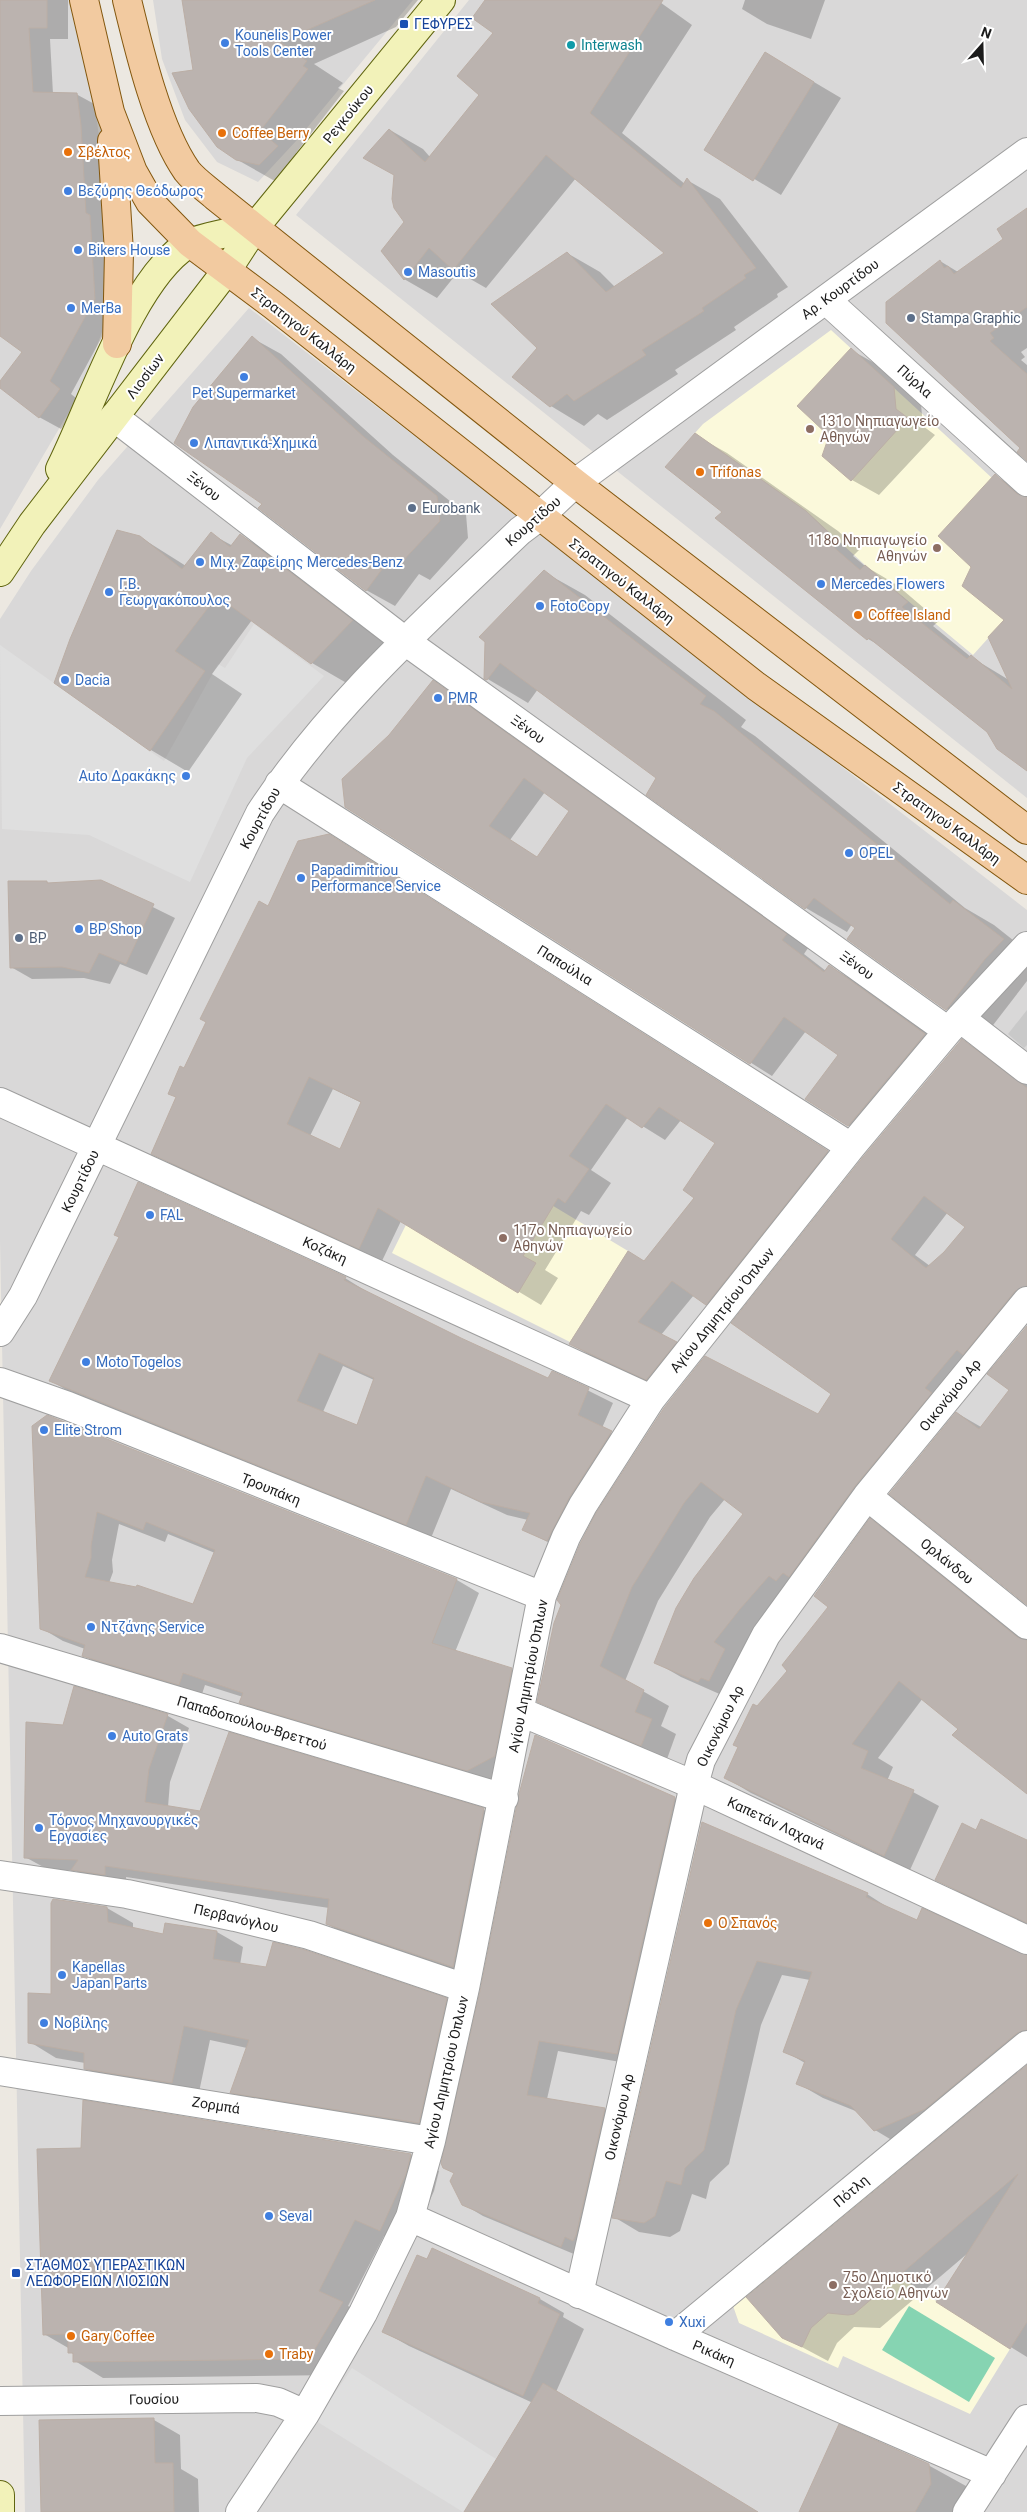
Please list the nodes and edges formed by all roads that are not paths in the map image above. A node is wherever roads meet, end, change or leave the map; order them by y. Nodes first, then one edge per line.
1 (84, 0) edge
2 (127, 0) edge
3 (441, 0) edge
4 (110, 112) junction
5 (1020, 157) edge
6 (255, 227) junction
7 (190, 243) junction
8 (227, 270) junction
9 (826, 300) junction
10 (117, 344) junction
11 (114, 417) junction
12 (668, 417) joint
13 (1027, 482) edge
14 (575, 483) junction
15 (540, 516) junction
16 (32, 524) junction
17 (0, 572) edge
18 (405, 641) junction
19 (279, 784) junction
20 (1027, 830) edge
21 (1027, 880) edge
22 (1027, 946) edge
23 (954, 1025) junction
24 (1027, 1070) edge
25 (0, 1102) edge
26 (97, 1146) junction
27 (851, 1147) junction
28 (1027, 1301) edge
29 (0, 1332) edge
30 (0, 1382) edge
31 (651, 1399) junction
32 (867, 1496) junction
33 (542, 1596) junction
34 (1027, 1625) edge
35 (0, 1648) edge
36 (521, 1712) junction
37 (694, 1785) junction
38 (504, 1798) junction
39 (0, 1875) edge
40 (1027, 1940) edge
41 (465, 1988) junction
42 (1027, 2045) edge
43 (0, 2071) edge
44 (431, 2141) junction
45 (410, 2217) junction
46 (580, 2294) junction
47 (675, 2336) junction
48 (0, 2401) edge
49 (305, 2414) junction
50 (1027, 2419) edge
51 (992, 2474) junction
52 (0, 2495) edge
53 (0, 2512) edge
54 (240, 2512) edge
55 (967, 2512) edge

1 - 4 main road
2 - 6 main road
3 - 6 main road, Ρεγκούκου
4 - 7 main road
4 - 10 main road
5 - 9 street, Αρ. Κουρτίδου
6 - 7 main road
6 - 8 main road, Λιοσίων
6 - 14 main road
7 - 8 main road, Στρατηγού Καλλάρη
7 - 10 main road, Λιοσίων
8 - 11 main road, Λιοσίων
8 - 15 main road, Στρατηγού Καλλάρη
9 - 12 street, Αρ. Κουρτίδου
9 - 13 street, Πύρλα
10 - 16 main road, Λιοσίων
11 - 16 main road, Λιοσίων
11 - 18 street, Ξένου
12 - 14 street, Κουρτίδου
14 - 15 street, Κουρτίδου
14 - 20 main road
15 - 18 street, Κουρτίδου
15 - 21 main road, Στρατηγού Καλλάρη
16 - 17 main road, Λιοσίων
18 - 19 street, Κουρτίδου
18 - 23 street, Ξένου
19 - 26 street, Κουρτίδου
19 - 27 street, Παπούλια
22 - 23 street, Αγίου Δημητρίου Όπλων
23 - 24 street, Ξένου
23 - 27 street, Αγίου Δημητρίου Όπλων
25 - 26 street, Κοζάκη
26 - 29 street, Κουρτίδου
26 - 31 street, Κοζάκη
27 - 31 street, Αγίου Δημητρίου Όπλων
28 - 32 street, Οικονόμου Αρ
30 - 33 street, Τρουπάκη
31 - 33 street, Αγίου Δημητρίου Όπλων
32 - 34 street, Ορλάνδου
32 - 37 street, Οικονόμου Αρ
33 - 36 street, Αγίου Δημητρίου Όπλων
35 - 38 street, Παπαδοπούλου-Βρεττού
36 - 37 street, Καπετάν Λαχανά
36 - 38 street, Αγίου Δημητρίου Όπλων
37 - 40 street, Καπετάν Λαχανά
37 - 46 street, Οικονόμου Αρ
38 - 41 street, Αγίου Δημητρίου Όπλων
39 - 41 street, Περβανόγλου
41 - 44 street, Αγίου Δημητρίου Όπλων
42 - 47 street, Πότλη
43 - 44 street, Ζορμπά
44 - 45 street, Αγίου Δημητρίου Όπλων
45 - 46 street, Ρικάκη
45 - 49 street, Αγίου Δημητρίου Όπλων
46 - 47 street, Ρικάκη
47 - 51 street, Ρικάκη
48 - 49 street, Γουσίου
49 - 54 street, Αγίου Δημητρίου Όπλων
50 - 51 street
51 - 55 street
52 - 53 main road

